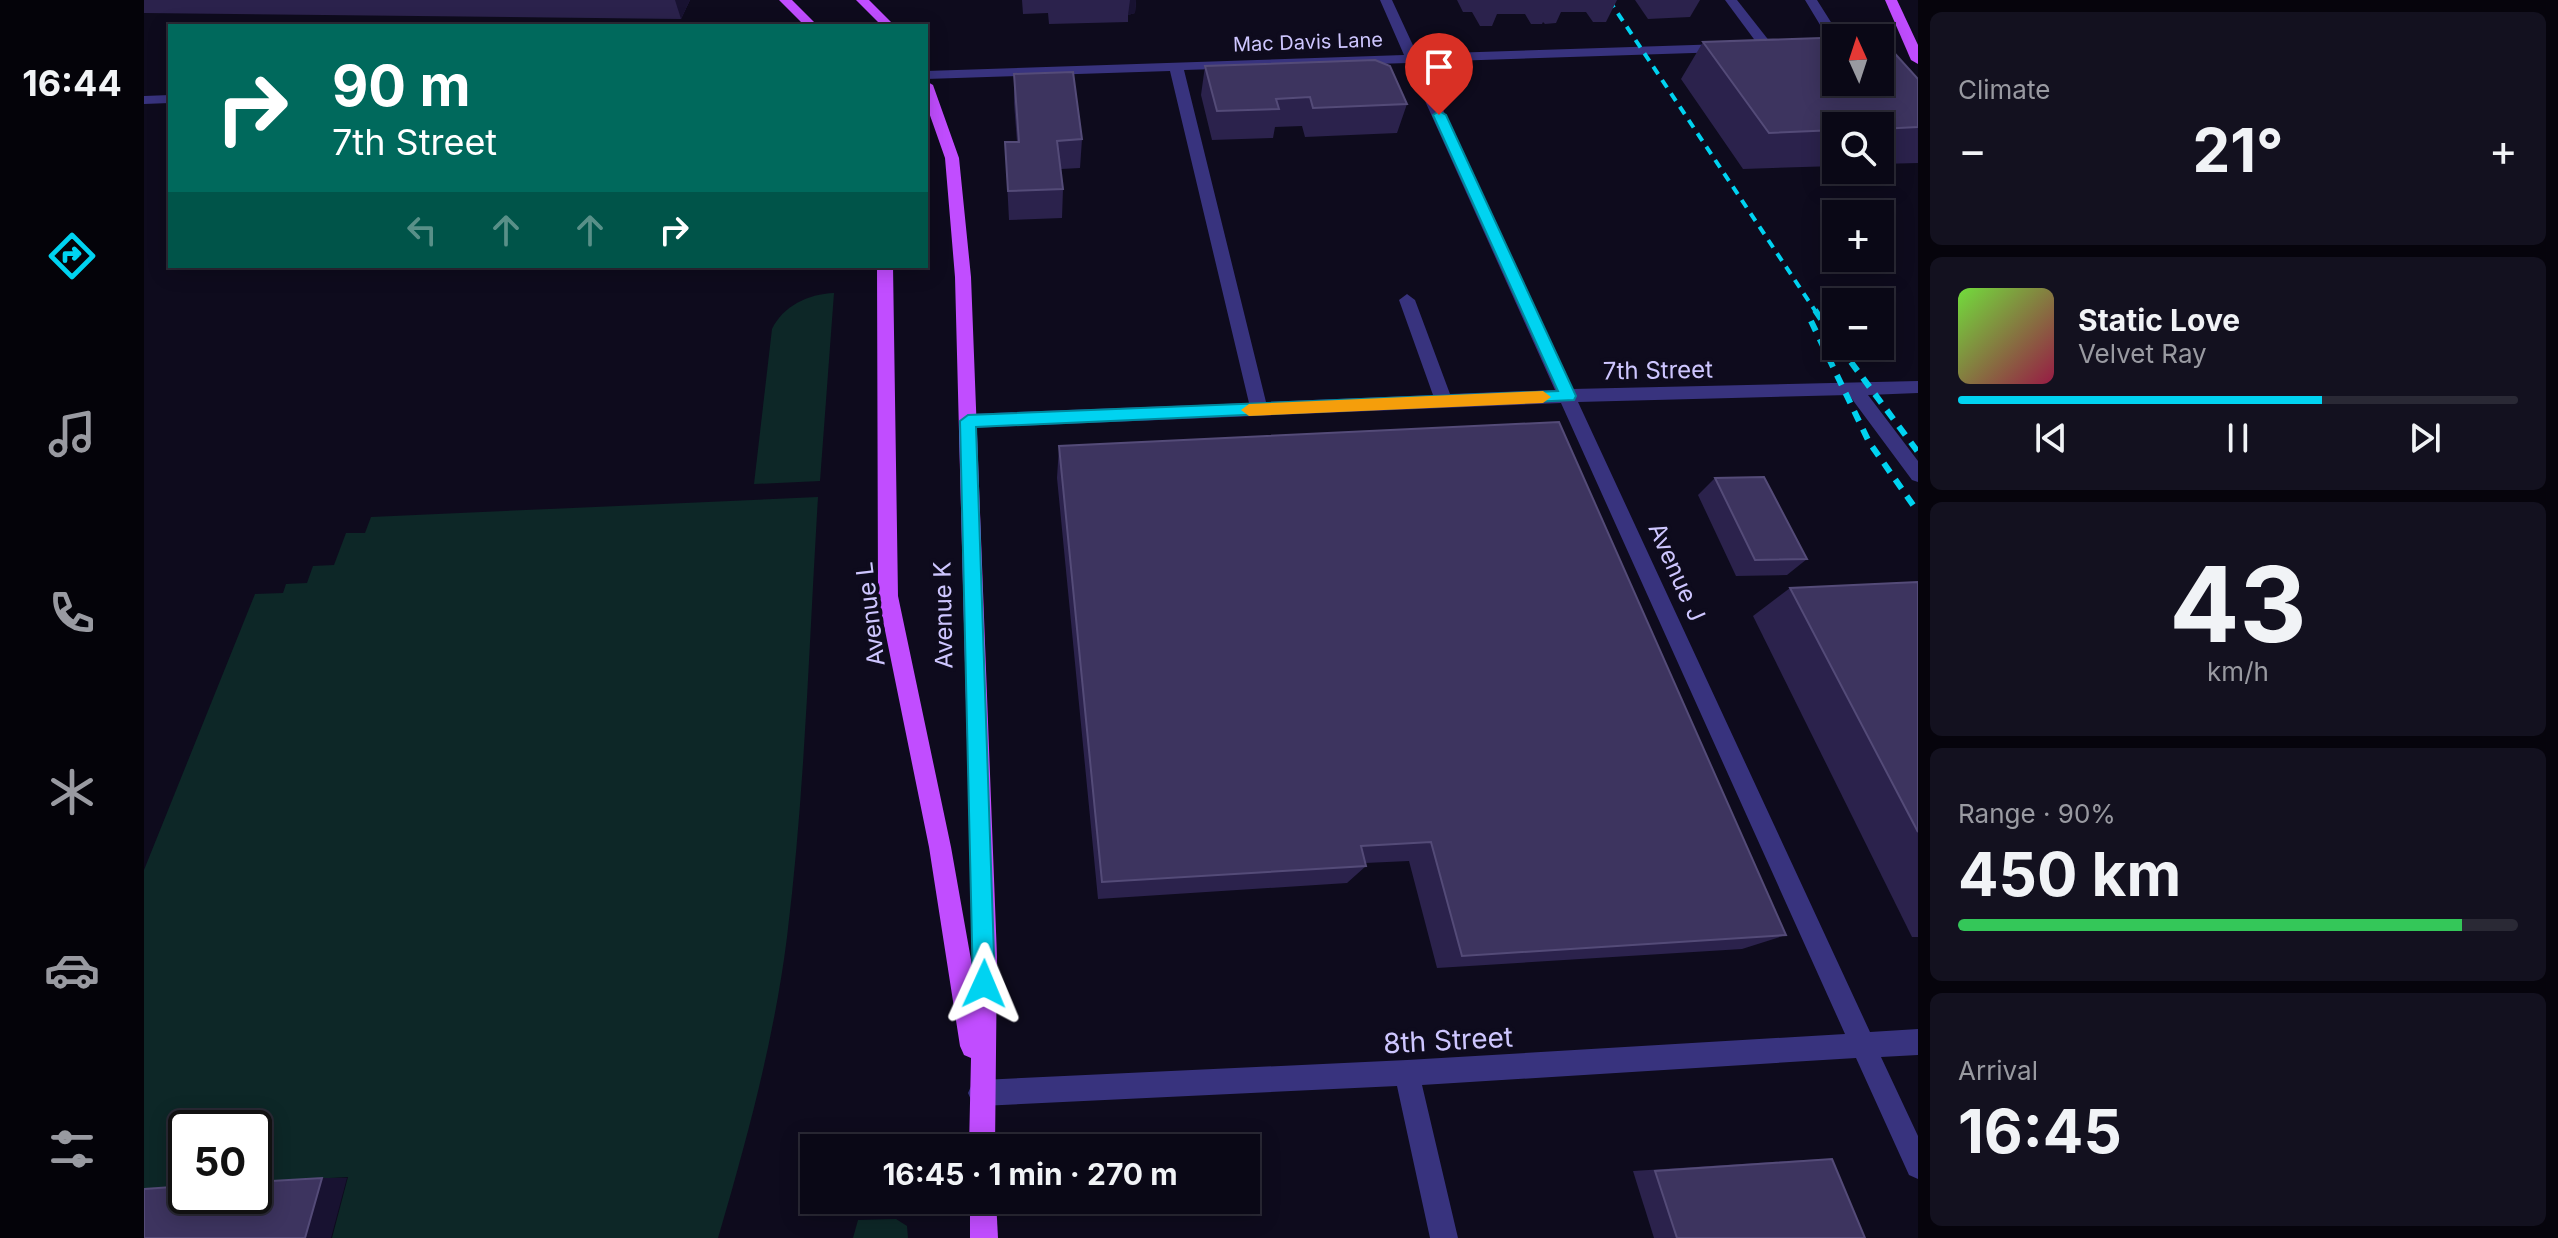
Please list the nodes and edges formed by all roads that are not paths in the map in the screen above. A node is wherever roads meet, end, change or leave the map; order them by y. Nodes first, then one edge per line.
1 (785, 0) edge
2 (862, 0) edge
3 (1386, 0) edge
4 (1731, 0) edge
5 (1811, 0) edge
6 (1891, 0) edge
7 (810, 24) edge
8 (887, 24) edge
9 (1822, 24) edge
10 (1736, 48) edge
11 (1752, 48) edge
12 (1413, 58) junction
13 (1918, 60) edge
14 (1176, 66) junction
15 (928, 75) edge
16 (928, 91) edge
17 (168, 99) edge
18 (144, 100) edge
19 (885, 268) edge
20 (1407, 300) dead end
21 (1918, 387) edge
22 (1854, 389) junction
23 (1568, 396) junction
24 (1444, 401) junction
25 (1259, 409) junction
26 (968, 421) junction
27 (1918, 475) edge
28 (1918, 1042) edge
29 (1864, 1045) junction
30 (1407, 1073) junction
31 (981, 1093) junction
32 (982, 1134) edge
33 (1918, 1166) edge
34 (983, 1214) edge
35 (984, 1238) edge
36 (1444, 1238) edge

1 - 7 main road
2 - 8 main road
3 - 12 street, Avenue J
4 - 11 street
5 - 9 street
6 - 13 main road
10 - 12 street, Mac Davis Lane
12 - 14 street, Mac Davis Lane
12 - 23 street, Avenue J
14 - 15 street, Mac Davis Lane
14 - 25 street
16 - 26 main road, Avenue K
17 - 18 street
19 - 31 main road, Avenue L
20 - 24 street
21 - 22 street, 7th Street
22 - 23 street, 7th Street
22 - 27 street
23 - 24 street, 7th Street
23 - 29 street, Avenue J
24 - 25 street, 7th Street
25 - 26 street, 7th Street
26 - 31 main road, Avenue K
28 - 29 street, 8th Street
29 - 30 street, 8th Street
29 - 33 street, Avenue J
30 - 31 street, 8th Street
30 - 36 street
31 - 32 main road, Avenue K
34 - 35 main road

